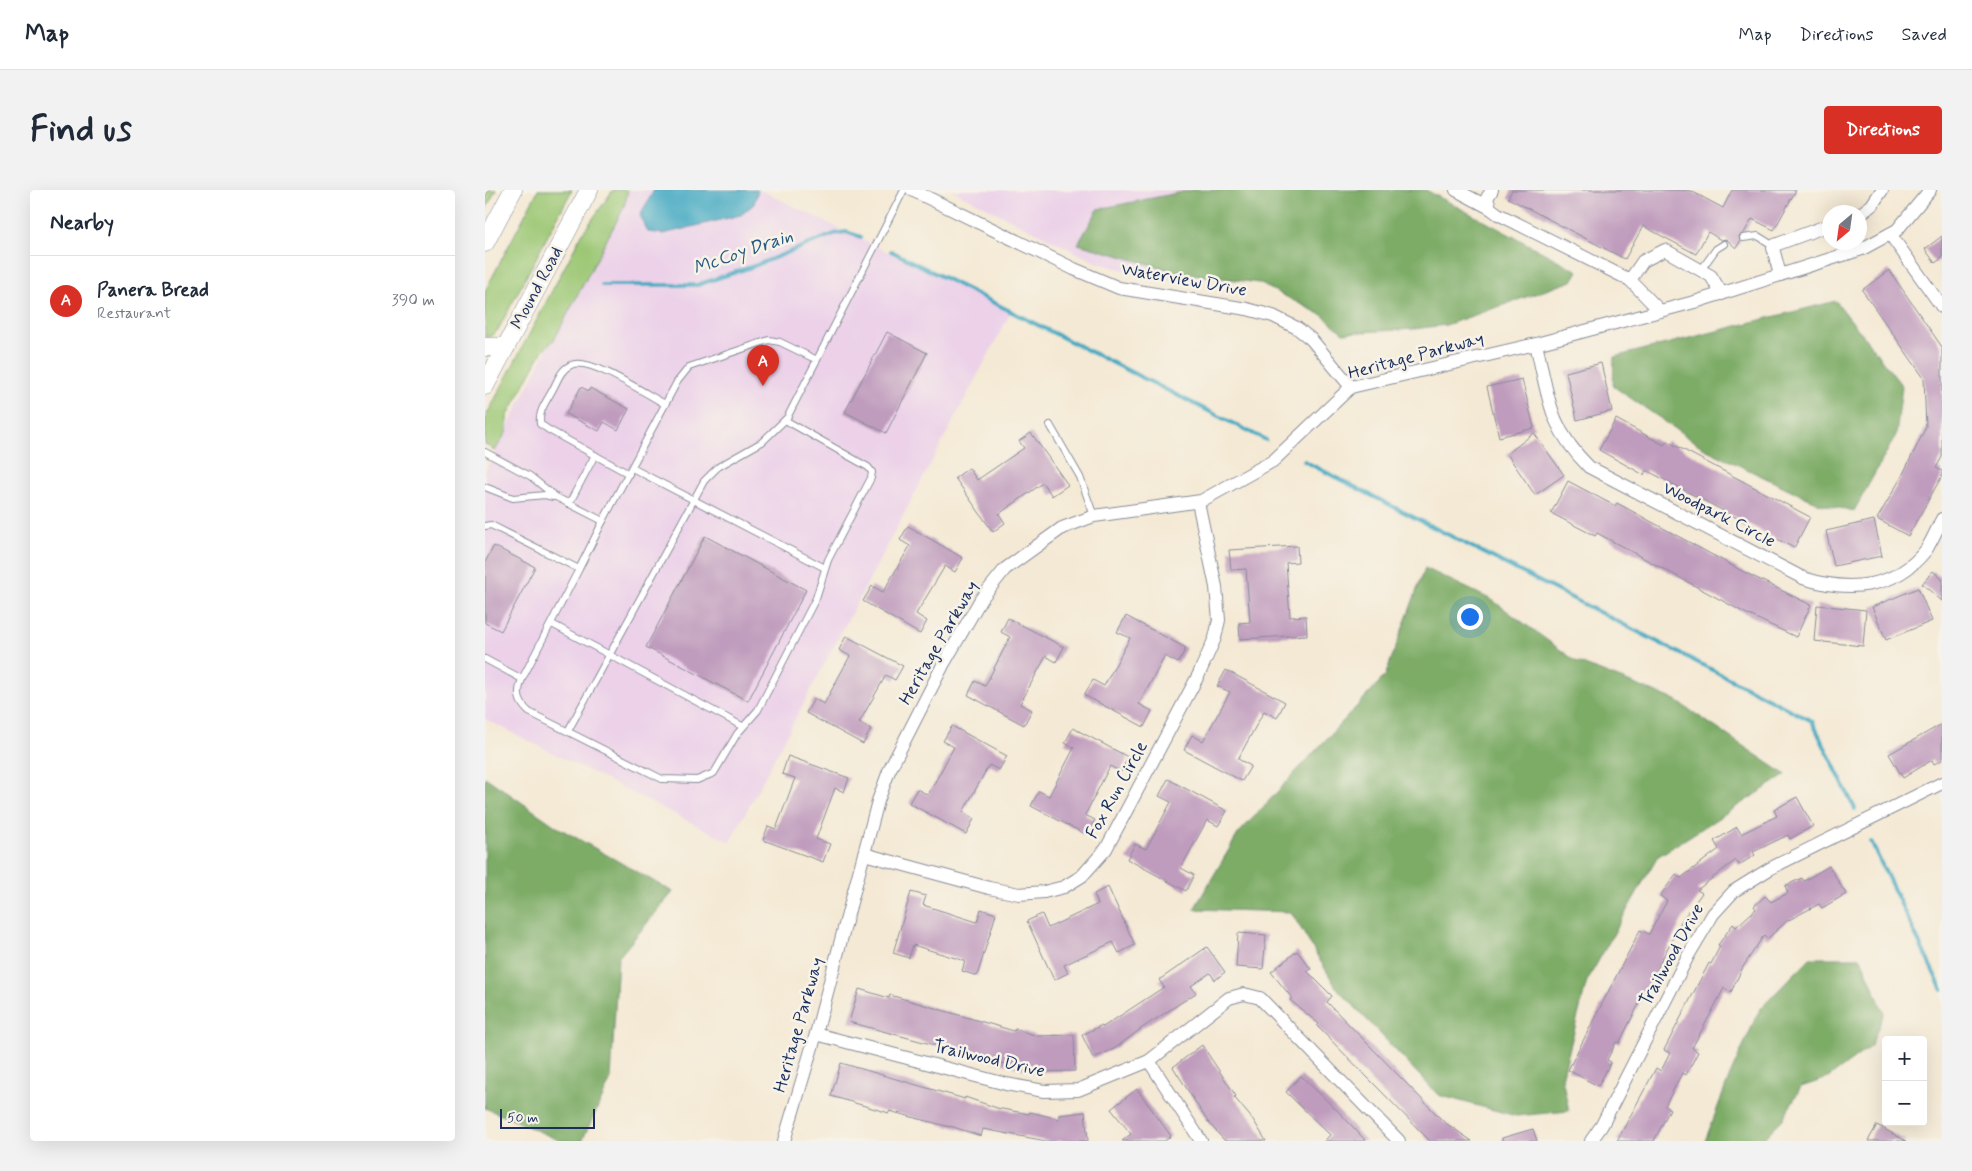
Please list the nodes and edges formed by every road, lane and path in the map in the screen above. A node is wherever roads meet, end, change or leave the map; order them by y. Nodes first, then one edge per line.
1 (513, 190) edge
2 (589, 190) edge
3 (904, 190) edge
4 (912, 190) edge
5 (1456, 190) edge
6 (1492, 190) edge
7 (1882, 190) edge
8 (1930, 190) edge
9 (1490, 208) junction
10 (1867, 209) edge
11 (1822, 229) edge
12 (1890, 234) junction
13 (1743, 238) dead end
14 (485, 243) edge
15 (1724, 244) dead end
16 (1774, 246) junction
17 (1701, 270) junction
18 (1780, 275) junction
19 (1630, 280) junction
20 (1721, 294) junction
21 (1942, 307) edge
22 (1660, 311) junction
23 (1536, 344) junction
24 (485, 347) edge
25 (506, 347) junction
26 (817, 360) junction
27 (485, 386) edge
28 (1351, 388) junction
29 (665, 404) junction
30 (785, 420) junction
31 (1050, 425) dead end
32 (485, 452) edge
33 (595, 455) junction
34 (631, 471) junction
35 (485, 487) edge
36 (556, 498) junction
37 (692, 501) junction
38 (1198, 502) junction
39 (569, 504) junction
40 (1094, 516) junction
41 (1942, 520) edge
42 (603, 521) junction
43 (485, 526) edge
44 (825, 568) junction
45 (579, 569) junction
46 (552, 624) junction
47 (610, 654) junction
48 (485, 659) edge
49 (522, 678) junction
50 (742, 726) junction
51 (568, 732) junction
52 (1942, 783) edge
53 (864, 854) junction
54 (816, 1034) junction
55 (1149, 1061) junction
56 (784, 1141) edge
57 (1201, 1141) edge
58 (1399, 1141) edge
59 (1591, 1141) edge

1 - 14 main road
2 - 25 main road, Mound Road
3 - 26 lane
4 - 28 street, Waterview Drive
5 - 9 street
6 - 9 street
7 - 10 street
8 - 12 street, Heritage Parkway
9 - 19 street
11 - 16 street
12 - 18 street, Heritage Parkway
12 - 21 street
13 - 16 lane
15 - 17 lane
16 - 18 street
17 - 19 street
17 - 20 street
18 - 20 street, Heritage Parkway
19 - 22 street
20 - 22 street, Heritage Parkway
22 - 23 street, Heritage Parkway
23 - 28 street, Heritage Parkway
23 - 41 street, Woodpark Circle
24 - 25 main road
25 - 27 main road, Mound Road
26 - 29 lane
26 - 30 lane
28 - 38 street, Heritage Parkway
29 - 33 lane
29 - 34 lane
30 - 37 lane
30 - 44 lane
31 - 40 lane
32 - 36 lane
33 - 34 lane
33 - 39 lane
34 - 37 lane
34 - 42 lane
35 - 36 lane
36 - 39 lane
37 - 44 lane
37 - 47 lane
38 - 40 street, Heritage Parkway
38 - 53 street, Fox Run Circle
39 - 42 lane
40 - 53 street, Heritage Parkway
42 - 45 lane
43 - 45 lane
44 - 50 lane
45 - 46 lane
46 - 47 lane
46 - 49 lane
47 - 50 lane
47 - 51 lane
48 - 49 lane
49 - 51 lane
50 - 51 lane
52 - 59 street, Trailwood Drive
53 - 54 street, Heritage Parkway
54 - 55 street, Trailwood Drive
54 - 56 street, Heritage Parkway
55 - 57 street
55 - 58 street, Trailwood Drive

